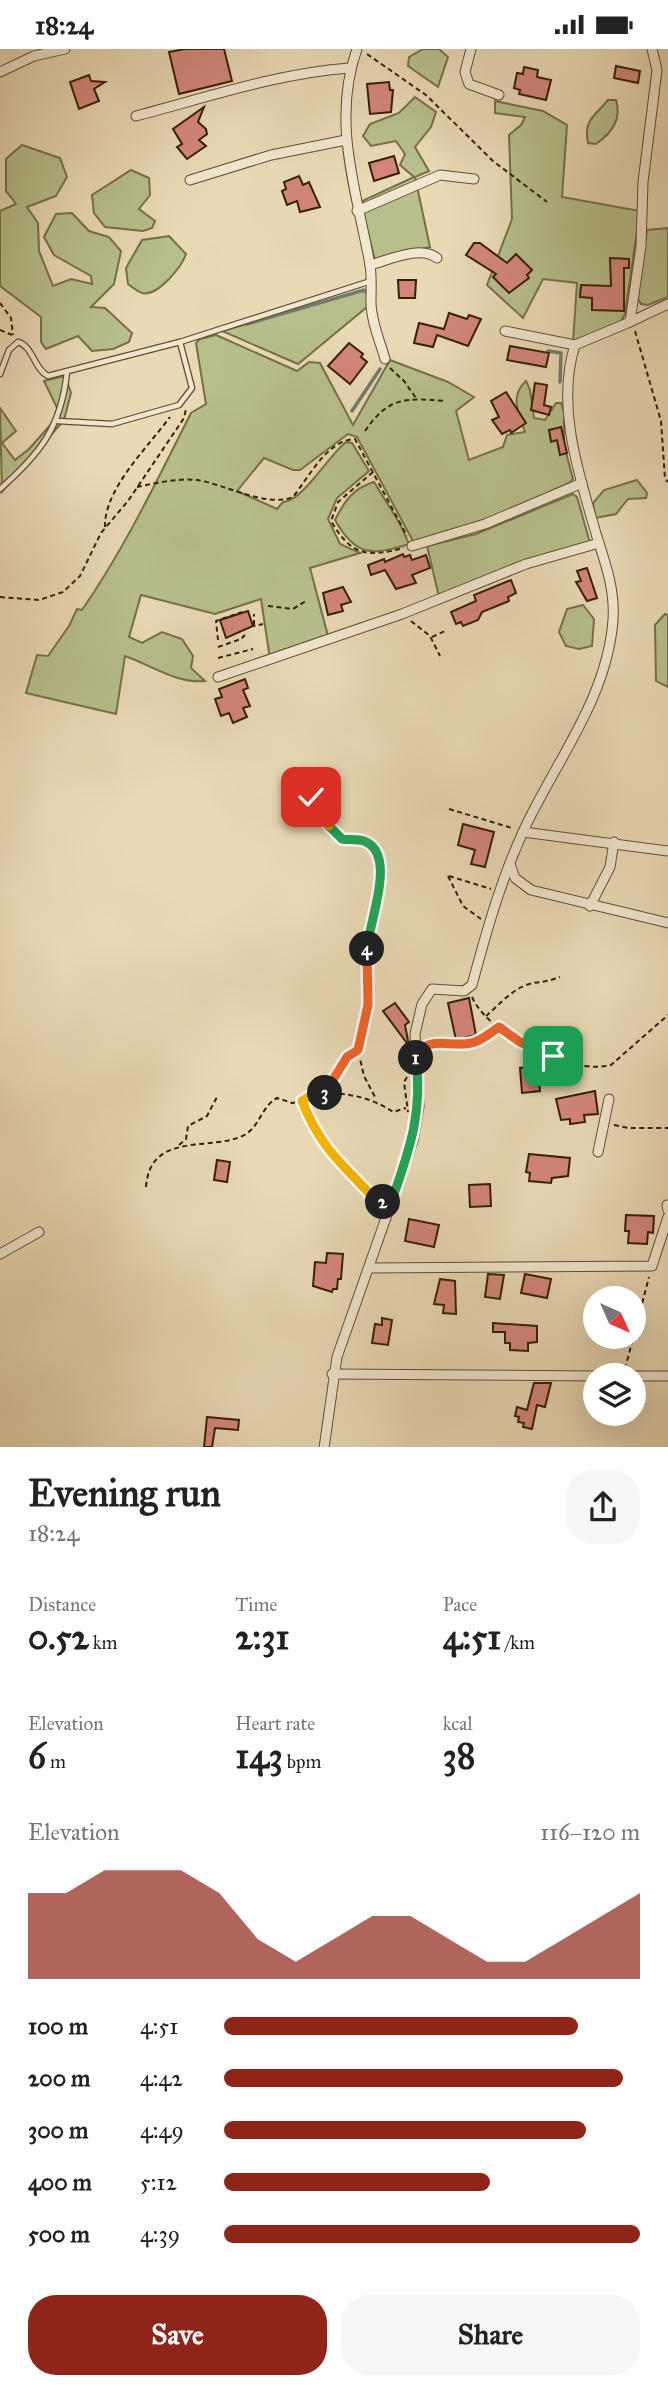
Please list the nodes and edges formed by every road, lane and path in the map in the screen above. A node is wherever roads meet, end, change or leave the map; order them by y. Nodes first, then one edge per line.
1 (65, 49) edge
2 (359, 49) edge
3 (471, 49) edge
4 (652, 49) edge
5 (350, 68) junction
6 (0, 72) edge
7 (499, 96) dead end
8 (136, 116) dead end
9 (346, 139) junction
10 (474, 179) dead end
11 (190, 180) dead end
12 (547, 202) dead end
13 (357, 211) junction
14 (437, 258) dead end
15 (370, 265) junction
16 (372, 281) junction
17 (0, 303) edge
18 (668, 304) edge
19 (630, 322) junction
20 (0, 330) edge
21 (505, 331) dead end
22 (13, 335) junction
23 (22, 342) junction
24 (180, 342) junction
25 (575, 345) junction
26 (385, 359) joint
27 (67, 372) junction
28 (0, 374) edge
29 (190, 394) junction
30 (416, 399) junction
31 (446, 401) dead end
32 (179, 405) junction
33 (58, 421) junction
34 (365, 431) dead end
35 (373, 472) junction
36 (668, 482) edge
37 (582, 483) junction
38 (137, 487) junction
39 (0, 489) edge
40 (106, 528) junction
41 (599, 543) junction
42 (412, 545) junction
43 (0, 597) edge
44 (306, 601) dead end
45 (268, 605) dead end
46 (242, 612) dead end
47 (254, 614) dead end
48 (402, 614) junction
49 (263, 624) dead end
50 (445, 631) dead end
51 (245, 635) dead end
52 (431, 638) junction
53 (218, 640) dead end
54 (218, 647) dead end
55 (253, 649) dead end
56 (440, 656) dead end
57 (218, 658) dead end
58 (218, 677) dead end
59 (311, 797) dead end
60 (449, 809) dead end
61 (523, 832) junction
62 (614, 842) junction
63 (668, 851) edge
64 (510, 864) junction
65 (497, 892) junction
66 (590, 906) junction
67 (668, 923) edge
68 (488, 924) junction
69 (560, 977) dead end
70 (468, 989) junction
71 (668, 1015) edge
72 (486, 1017) junction
73 (499, 1027) junction
74 (358, 1050) junction
75 (415, 1056) junction
76 (218, 1095) dead end
77 (324, 1095) junction
78 (609, 1099) dead end
79 (376, 1100) junction
80 (302, 1101) junction
81 (406, 1108) dead end
82 (604, 1122) junction
83 (668, 1128) edge
84 (178, 1145) junction
85 (598, 1152) dead end
86 (146, 1187) dead end
87 (391, 1203) junction
88 (668, 1217) edge
89 (39, 1232) dead end
90 (0, 1254) edge
91 (652, 1266) junction
92 (369, 1268) junction
93 (626, 1363) edge
94 (332, 1374) junction
95 (583, 1376) edge
96 (646, 1376) edge
97 (668, 1376) edge
98 (324, 1447) edge

1 - 6 street
2 - 5 street
2 - 12 path
3 - 7 street
4 - 19 street
5 - 8 street
5 - 9 street
9 - 11 street
9 - 13 street
10 - 13 street
13 - 15 street
14 - 15 street
15 - 16 street
16 - 24 lane
16 - 26 street
17 - 22 path
18 - 19 street
19 - 25 street
19 - 36 path
20 - 22 path
21 - 25 street
22 - 23 path
23 - 27 lane
23 - 28 lane
24 - 27 lane
24 - 29 lane
25 - 37 street
26 - 30 path
27 - 33 lane
29 - 32 lane
29 - 38 path
30 - 31 path
30 - 34 path
32 - 33 lane
32 - 40 path
33 - 39 lane
35 - 38 path
35 - 42 path
35 - 42 path
37 - 41 street
37 - 42 street
38 - 40 path
40 - 43 path
41 - 48 street
41 - 61 street
44 - 45 path
46 - 53 path
47 - 49 path
48 - 52 path
48 - 58 street
50 - 52 path
51 - 54 path
52 - 56 path
55 - 57 path
59 - 74 path
60 - 61 path
61 - 62 street
61 - 64 street
62 - 63 street
62 - 66 street
64 - 65 street
64 - 66 street
65 - 68 street
65 - 68 path
66 - 67 street
68 - 70 street
69 - 72 path
70 - 72 path
70 - 75 street
71 - 73 path
72 - 73 path
73 - 75 path
74 - 77 path
74 - 79 path
75 - 87 street
76 - 84 path
77 - 79 path
77 - 80 path
78 - 82 street
79 - 81 path
80 - 84 path
80 - 87 path
82 - 83 path
82 - 85 street
84 - 86 path
87 - 92 street
88 - 91 street
89 - 90 street
91 - 92 street
91 - 93 path
92 - 94 street
94 - 95 street
94 - 98 street
96 - 97 street

